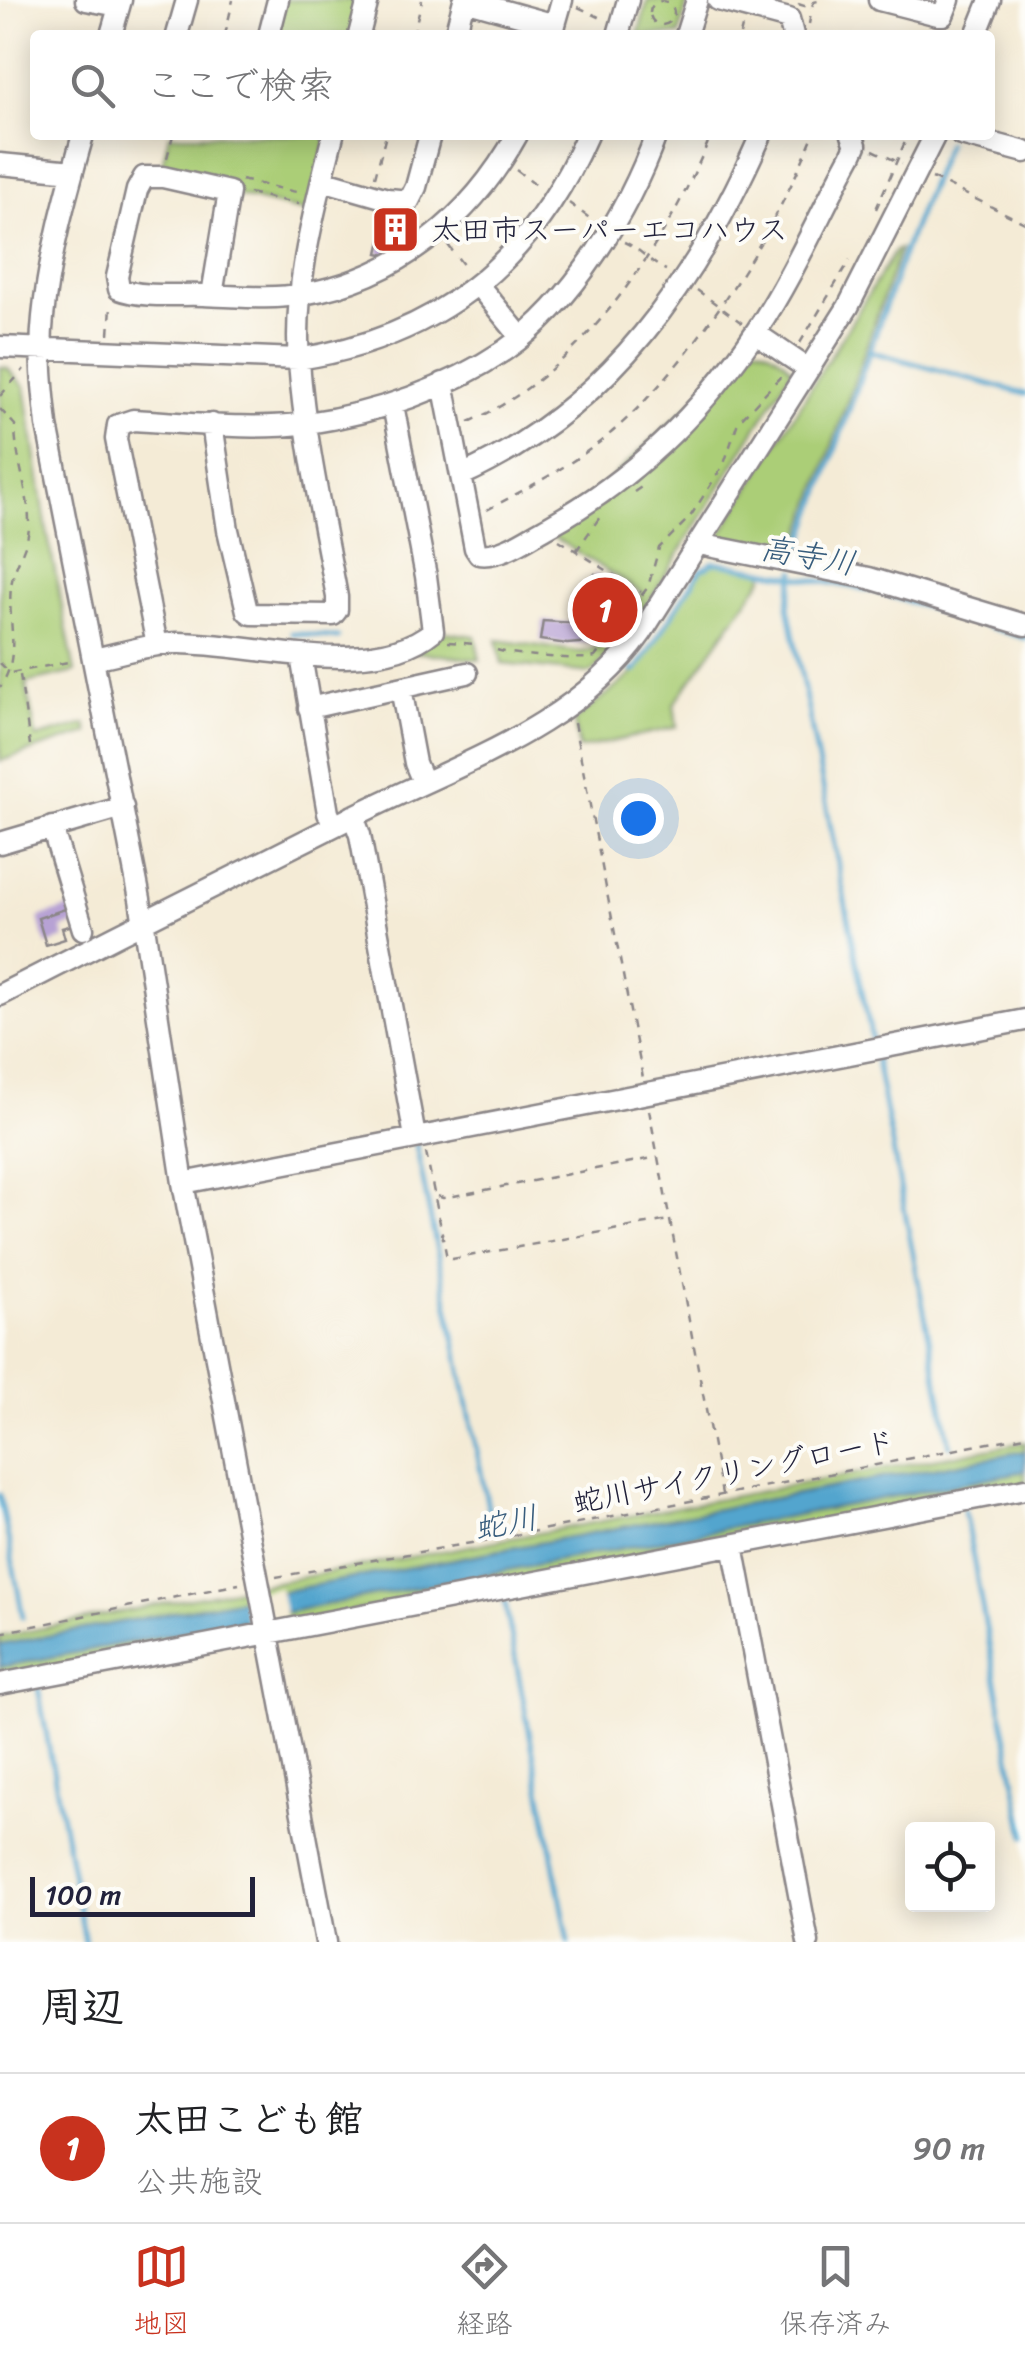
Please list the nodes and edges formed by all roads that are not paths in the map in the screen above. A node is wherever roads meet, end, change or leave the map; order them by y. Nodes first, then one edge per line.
1 (86, 0) edge
2 (186, 0) edge
3 (278, 0) edge
4 (368, 0) edge
5 (465, 0) edge
6 (628, 0) edge
7 (696, 0) edge
8 (718, 0) edge
9 (879, 0) edge
10 (950, 0) edge
11 (990, 0) edge
12 (120, 3) edge
13 (570, 4) edge
14 (908, 4) edge
15 (612, 28) edge
16 (112, 30) edge
17 (178, 30) edge
18 (270, 30) edge
19 (360, 30) edge
20 (456, 30) edge
21 (553, 30) edge
22 (687, 30) edge
23 (798, 30) edge
24 (978, 30) edge
25 (82, 140) edge
26 (332, 140) edge
27 (429, 140) edge
28 (514, 140) edge
29 (585, 140) edge
30 (654, 140) edge
31 (758, 140) edge
32 (854, 140) edge
33 (932, 140) edge
34 (979, 140) edge
35 (1025, 152) edge
36 (0, 164) edge
37 (73, 171) junction
38 (315, 192) junction
39 (474, 280) junction
40 (212, 295) junction
41 (301, 295) junction
42 (754, 333) junction
43 (520, 336) junction
44 (0, 347) edge
45 (41, 351) junction
46 (298, 359) junction
47 (808, 369) junction
48 (443, 383) junction
49 (393, 405) junction
50 (306, 423) junction
51 (212, 424) junction
52 (462, 474) junction
53 (700, 544) junction
54 (1025, 625) edge
55 (157, 644) junction
56 (301, 656) junction
57 (87, 659) junction
58 (467, 672) dead end
59 (400, 688) junction
60 (308, 708) junction
61 (423, 782) junction
62 (123, 807) junction
63 (344, 821) junction
64 (52, 827) junction
65 (0, 842) edge
66 (143, 922) junction
67 (84, 929) dead end
68 (0, 994) edge
69 (1025, 1020) edge
70 (419, 1137) junction
71 (182, 1182) junction
72 (1025, 1489) edge
73 (733, 1545) junction
74 (268, 1631) junction
75 (0, 1684) edge
76 (326, 1942) edge
77 (808, 1942) edge

1 - 12 street
2 - 17 street
3 - 18 street
4 - 19 street
5 - 20 street
5 - 21 street
6 - 15 street
7 - 22 street
8 - 23 street
9 - 14 street
10 - 14 street
11 - 24 street
12 - 16 street
13 - 21 street
25 - 37 street
26 - 38 street
27 - 38 street
28 - 41 street
29 - 39 street
30 - 43 street
31 - 52 street
32 - 42 street
33 - 47 street
34 - 35 street
36 - 37 street
37 - 45 street
38 - 41 street
39 - 43 street
39 - 46 street
40 - 40 street
40 - 41 street
41 - 46 street
42 - 47 street
42 - 52 street
43 - 48 street
44 - 45 street
45 - 46 street
45 - 57 street
46 - 50 street
47 - 53 street
48 - 49 street
48 - 52 street
49 - 50 street
49 - 56 street
50 - 51 street
50 - 51 street
51 - 55 street
53 - 54 street
53 - 61 street
55 - 56 street
55 - 57 street
56 - 60 street
57 - 62 street
58 - 59 street
59 - 60 street
59 - 61 street
60 - 63 street
61 - 63 street
62 - 64 street
62 - 66 street
63 - 66 street
63 - 70 street
64 - 65 street
64 - 67 street
66 - 68 street
66 - 71 street
69 - 70 street
70 - 71 street
71 - 74 street
72 - 73 street
73 - 74 street
73 - 77 street
74 - 75 street
74 - 76 street

